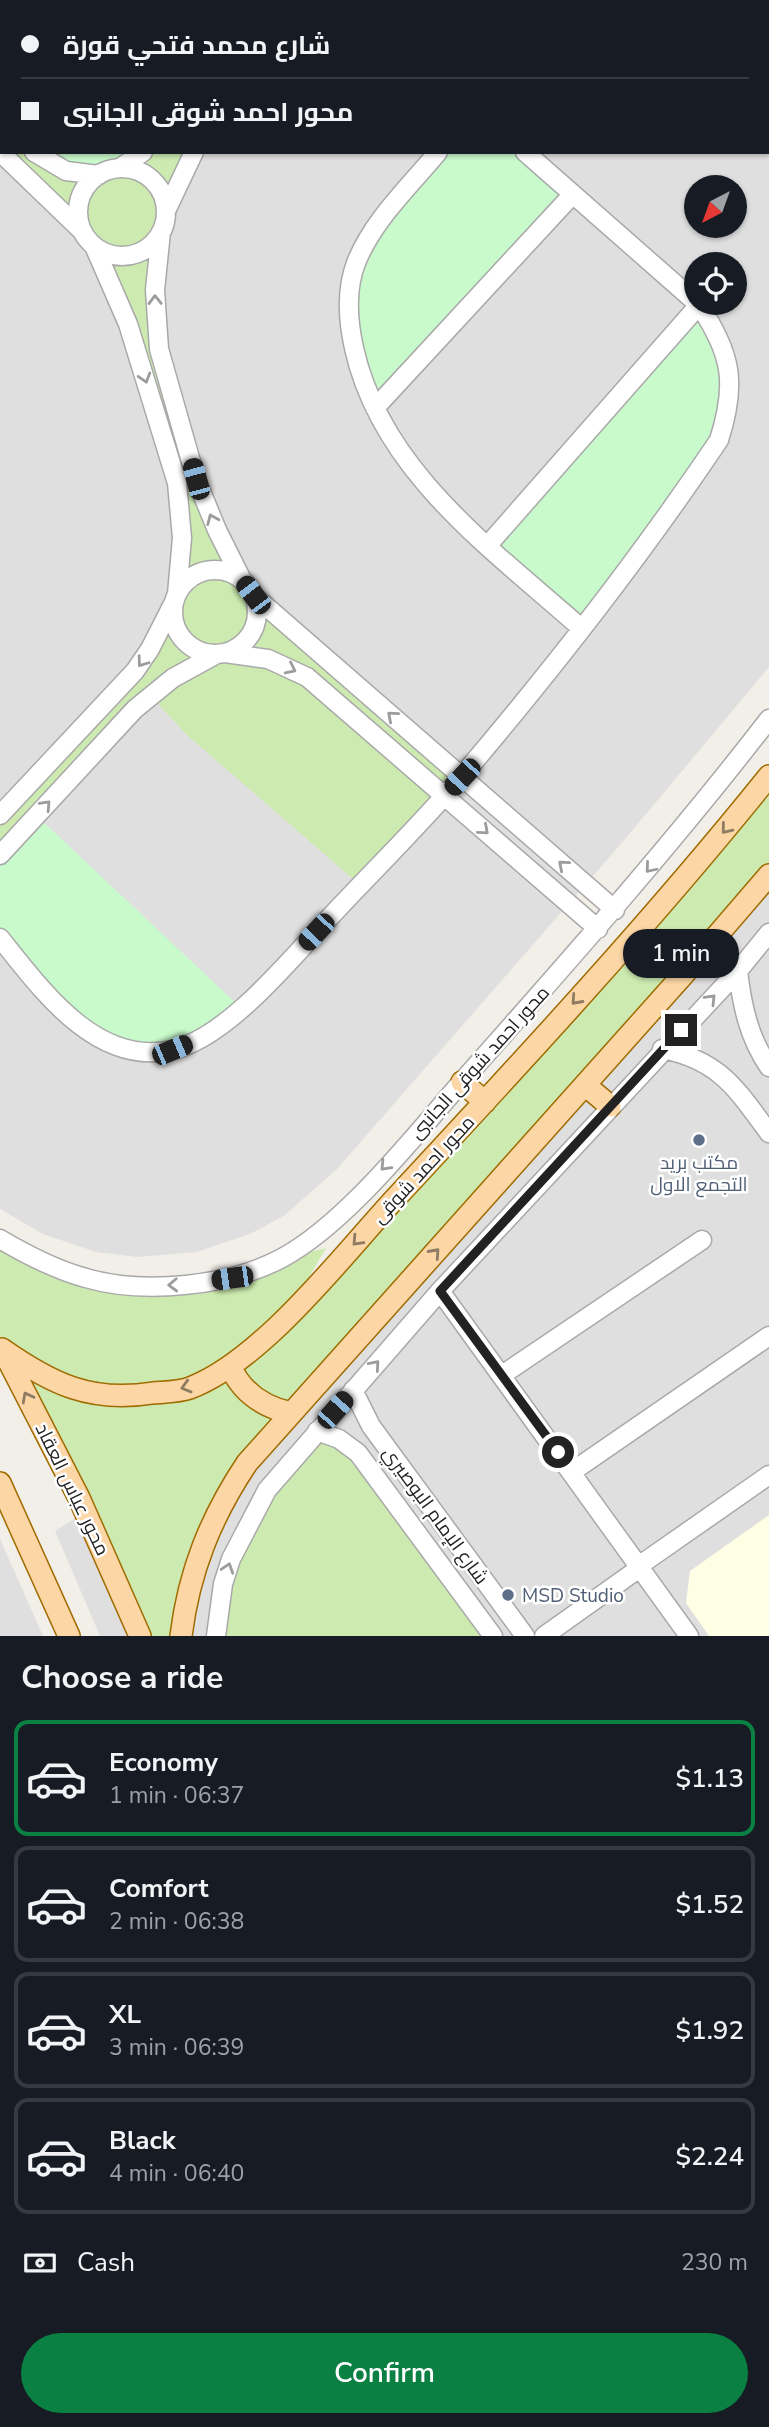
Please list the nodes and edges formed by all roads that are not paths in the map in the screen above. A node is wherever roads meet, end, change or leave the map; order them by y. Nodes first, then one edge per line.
1 (2, 154) edge
2 (37, 154) edge
3 (140, 154) edge
4 (193, 154) edge
5 (436, 154) edge
6 (527, 154) edge
7 (120, 168) junction
8 (99, 174) junction
9 (573, 194) junction
10 (166, 211) junction
11 (161, 232) junction
12 (89, 239) junction
13 (684, 292) edge
14 (690, 315) edge
15 (706, 315) edge
16 (375, 408) junction
17 (488, 545) junction
18 (242, 580) junction
19 (253, 595) junction
20 (175, 598) junction
21 (581, 628) junction
22 (220, 654) junction
23 (769, 719) edge
24 (769, 776) edge
25 (462, 777) junction
26 (445, 796) junction
27 (0, 815) edge
28 (0, 855) edge
29 (769, 875) edge
30 (615, 910) junction
31 (598, 929) junction
32 (769, 933) edge
33 (0, 938) edge
34 (738, 971) junction
35 (662, 1049) junction
36 (769, 1067) edge
37 (462, 1082) junction
38 (585, 1085) junction
39 (485, 1102) junction
40 (610, 1106) junction
41 (769, 1133) edge
42 (0, 1239) edge
43 (702, 1240) dead end
44 (440, 1291) junction
45 (769, 1336) edge
46 (1, 1347) edge
47 (230, 1366) junction
48 (502, 1375) junction
49 (353, 1390) junction
50 (291, 1413) junction
51 (317, 1431) junction
52 (573, 1471) junction
53 (769, 1475) edge
54 (0, 1483) edge
55 (640, 1566) junction
56 (216, 1635) edge
57 (69, 1636) edge
58 (140, 1636) edge
59 (181, 1636) edge
60 (493, 1636) edge
61 (525, 1636) edge
62 (544, 1636) edge
63 (689, 1636) edge

1 - 12 street
2 - 8 street
3 - 7 street
4 - 10 street
5 - 16 street
6 - 9 street
7 - 8 street
7 - 10 street
8 - 12 street
9 - 13 street
9 - 16 street
10 - 11 street
11 - 12 street
18 -> 11 street
12 -> 20 street
14 - 17 street
15 - 21 street
16 - 17 street
17 - 21 street
18 - 19 street
18 - 20 street
19 - 22 street
25 -> 19 street
20 - 22 street
20 -> 27 street
21 - 25 street
22 -> 26 street
28 -> 22 street
23 -> 30 street, محور احمد شوقى الجانبى
24 -> 39 main road, محور احمد شوقى
25 - 26 street
30 -> 25 street
26 -> 31 street
26 - 33 street
29 - 38 main road
30 - 31 street, محور احمد شوقى الجانبى
31 - 37 street, محور احمد شوقى الجانبى
32 - 34 street
35 -> 34 street
34 - 36 street
35 - 40 street
35 - 41 street
37 - 39 main road
37 -> 42 street, محور احمد شوقى الجانبى
38 - 40 main road
50 -> 38 main road
39 -> 47 main road, محور احمد شوقى
40 - 44 street
43 - 48 street
44 - 48 street
49 -> 44 street
45 - 52 street
47 -> 46 main road, محور احمد شوقى
58 -> 46 main road, محور عباس العقاد
47 - 50 main road
48 - 52 street
49 - 51 street
49 - 61 street, شارع الإمام البوصيري
50 - 59 main road
56 -> 51 street
51 - 60 street, شارع الإمام البوصيري
52 - 55 street
53 - 55 street
54 - 57 main road
55 - 62 street
55 - 63 street

